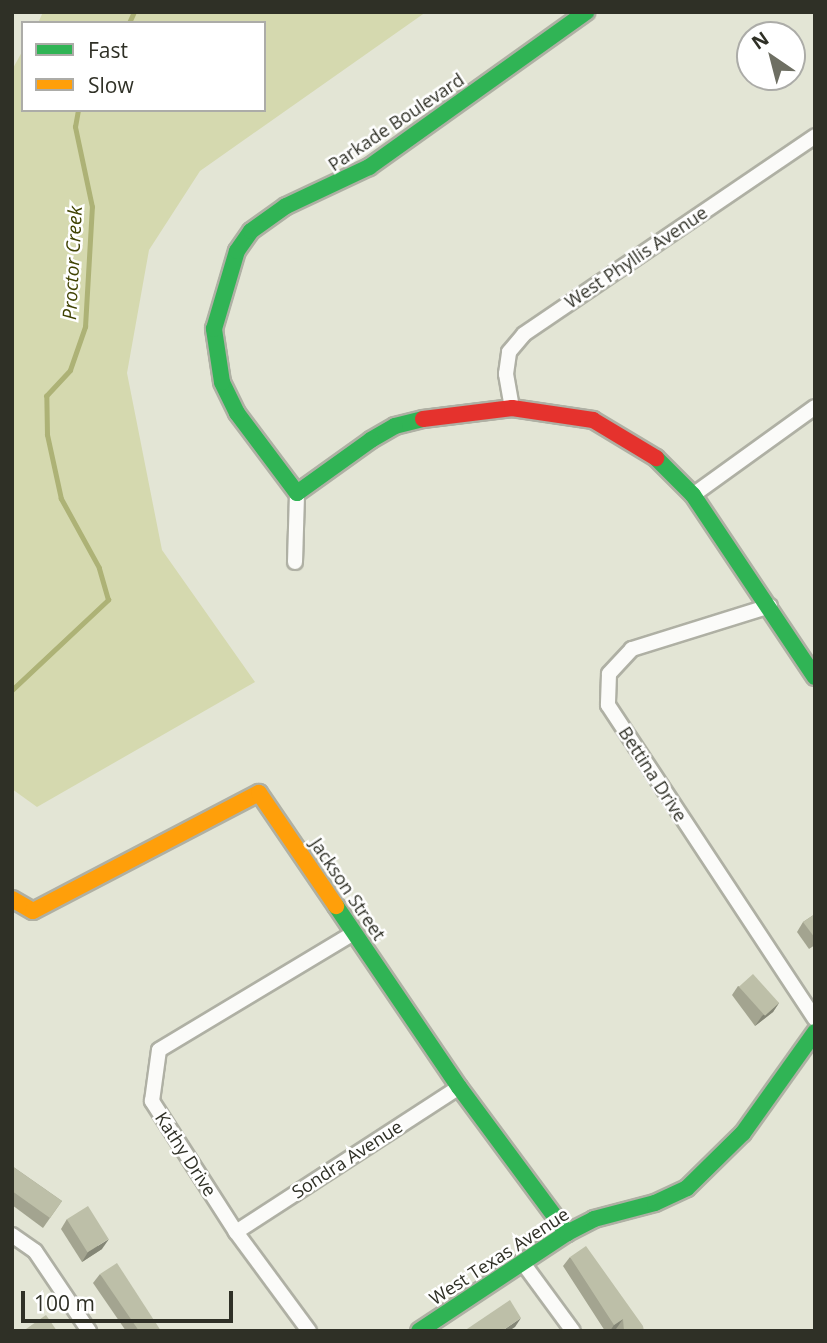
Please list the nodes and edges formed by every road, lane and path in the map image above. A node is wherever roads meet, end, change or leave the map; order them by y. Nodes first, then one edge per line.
1 (586, 12) edge
2 (815, 136) edge
3 (815, 407) edge
4 (512, 408) junction
5 (296, 493) junction
6 (693, 495) junction
7 (295, 562) dead end
8 (771, 606) junction
9 (815, 677) edge
10 (12, 899) edge
11 (354, 933) junction
12 (815, 1019) edge
13 (815, 1032) edge
14 (458, 1087) junction
15 (236, 1232) junction
16 (567, 1233) junction
17 (12, 1235) edge
18 (523, 1263) junction
19 (89, 1331) edge
20 (309, 1331) edge
21 (419, 1331) edge
22 (573, 1331) edge

1 - 5 street, Parkade Boulevard
2 - 4 street, West Phyllis Avenue
3 - 6 street
4 - 5 street
4 - 6 street
5 - 7 street
6 - 8 street
8 - 9 street
8 - 12 street, Bettina Drive
10 - 11 street, Jackson Street
11 - 14 street, Jackson Street
11 - 15 street, Kathy Drive
13 - 16 street, West Texas Avenue
14 - 15 street, Sondra Avenue
14 - 16 street, Jackson Street
15 - 20 street, Kathy Drive
16 - 18 street, West Texas Avenue
17 - 19 street
18 - 21 street, West Texas Avenue
18 - 22 street

